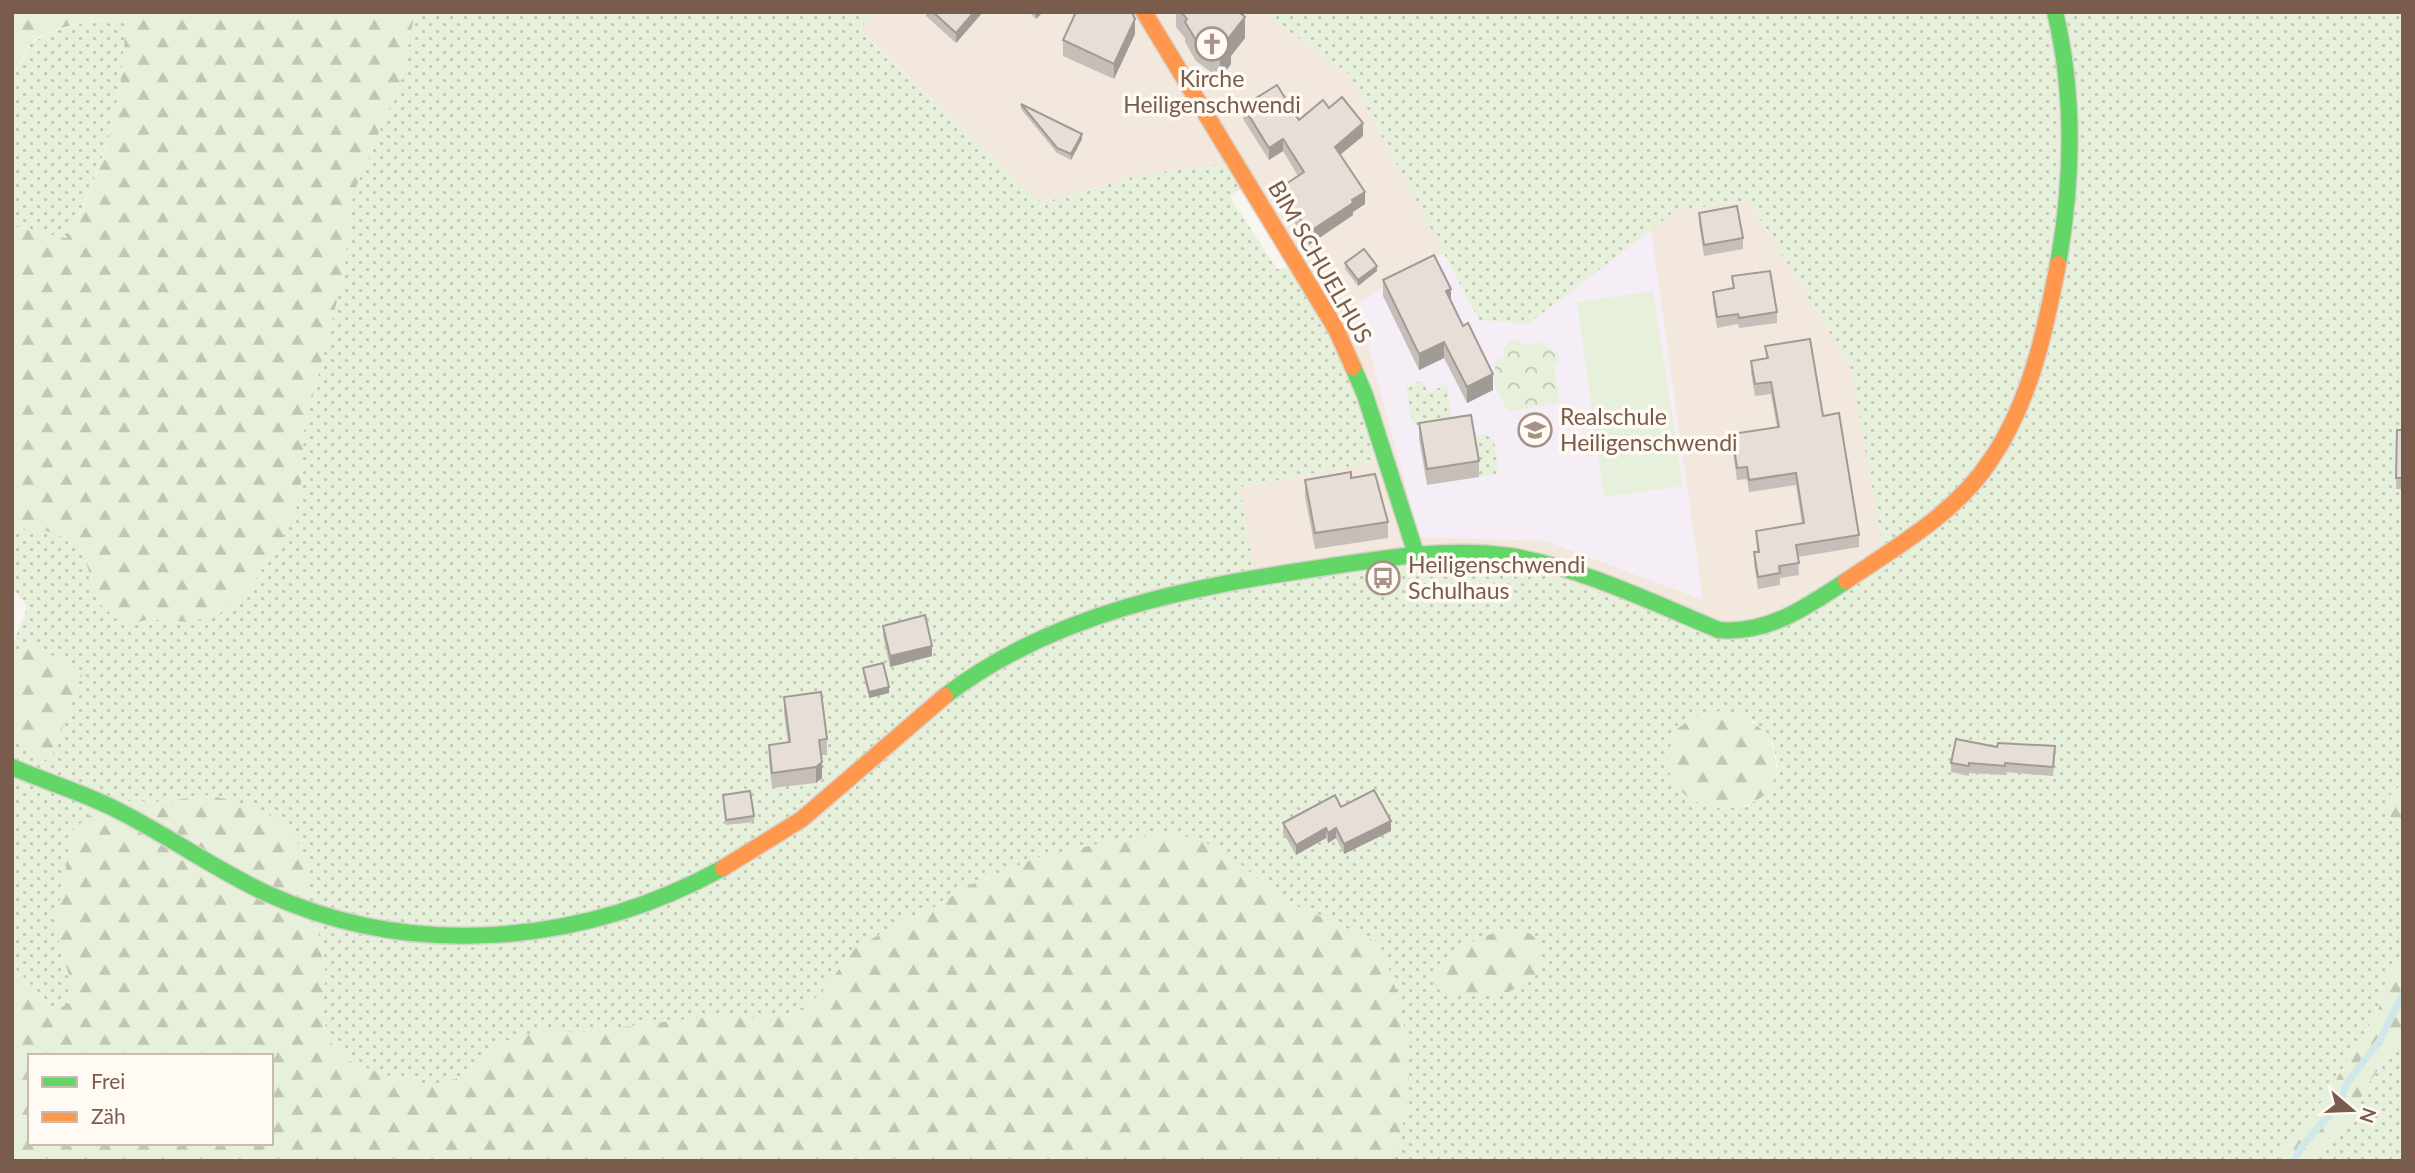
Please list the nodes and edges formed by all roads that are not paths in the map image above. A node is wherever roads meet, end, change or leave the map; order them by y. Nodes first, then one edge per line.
1 (1144, 12) edge
2 (2055, 12) edge
3 (1416, 554) junction
4 (12, 767) edge

1 - 3 street, BIM SCHUELHUS
2 - 3 street
3 - 4 street

